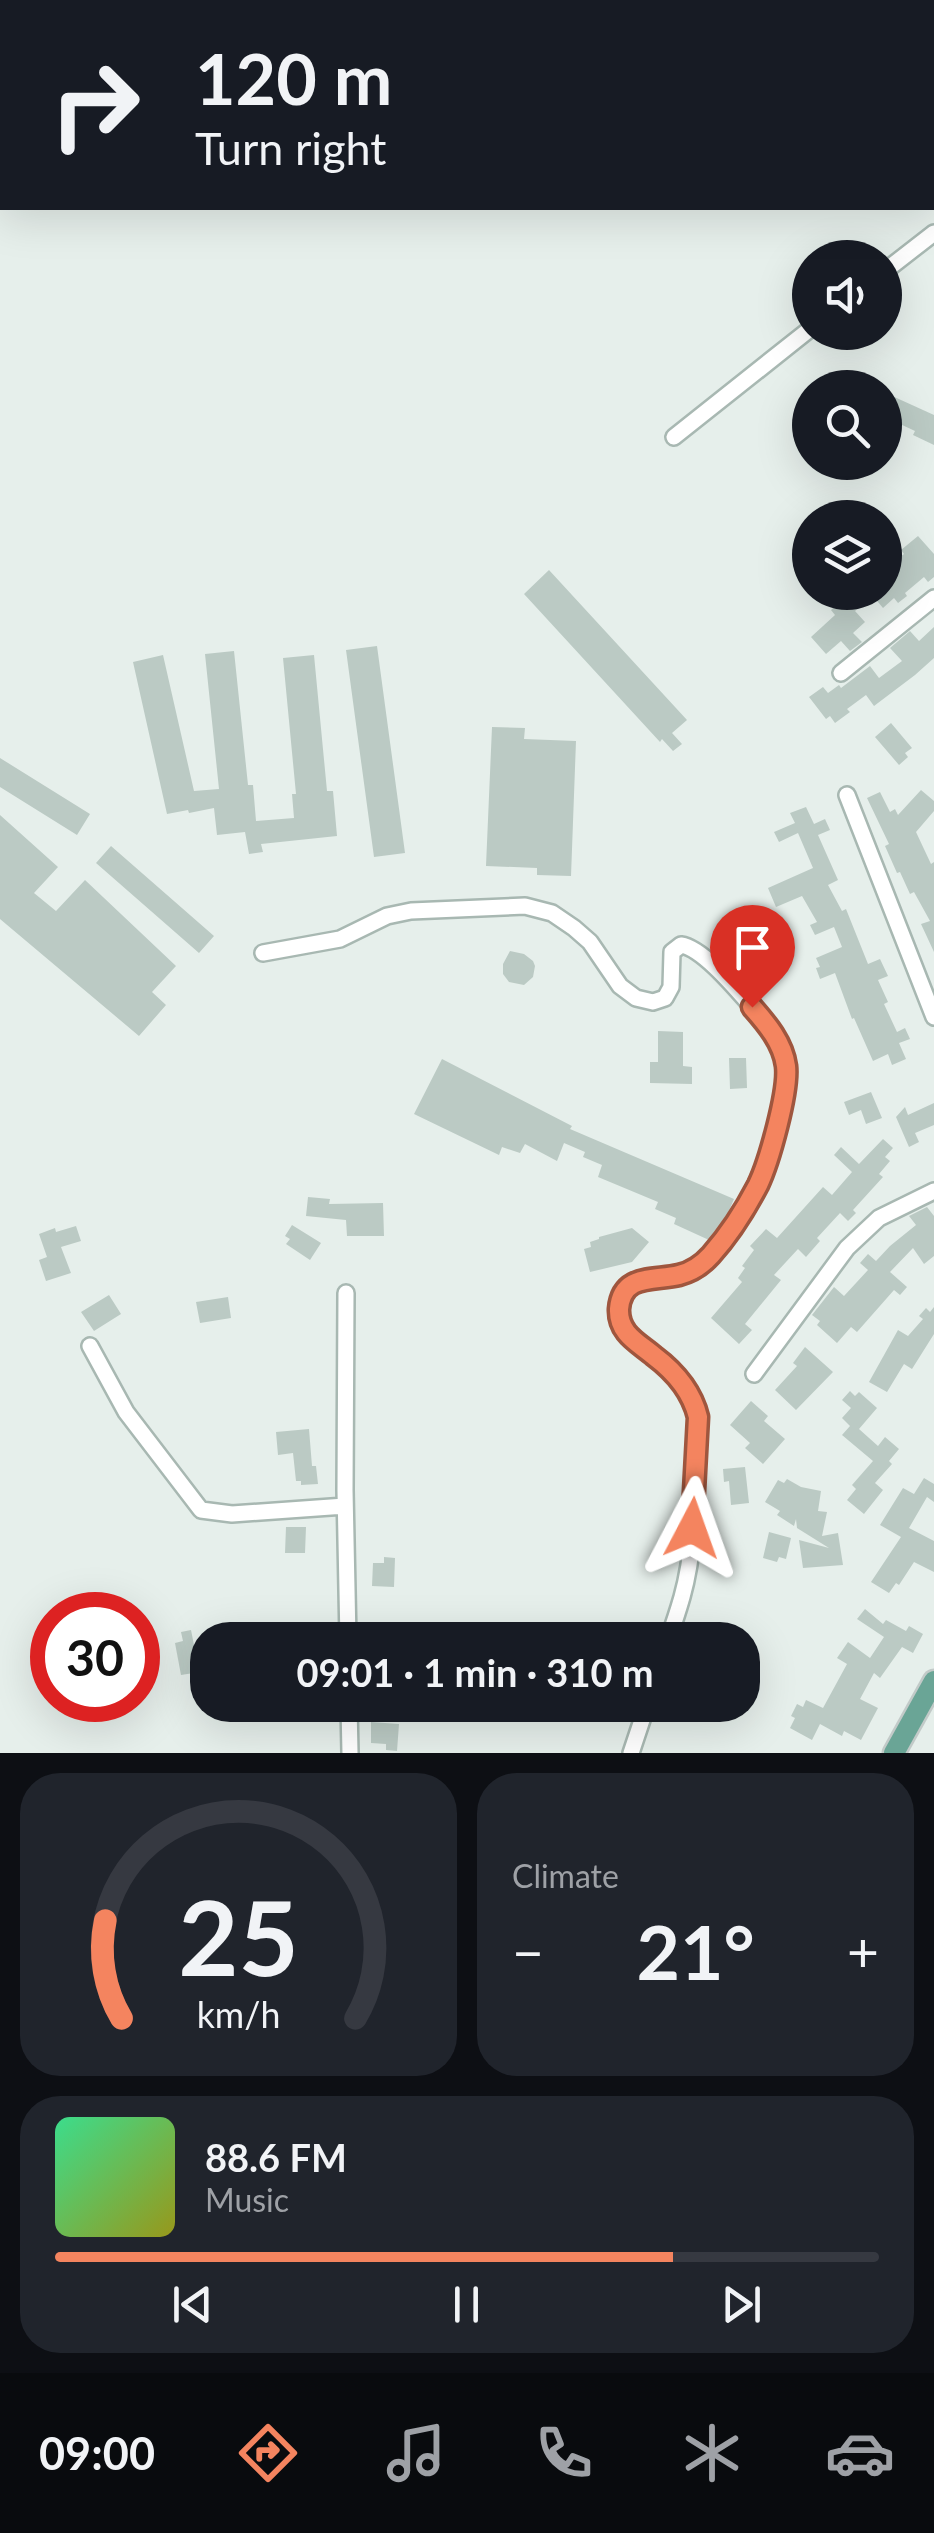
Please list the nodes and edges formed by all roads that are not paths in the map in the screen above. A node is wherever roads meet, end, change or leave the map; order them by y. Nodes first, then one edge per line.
1 (934, 233) edge
2 (902, 258) edge
3 (792, 342) edge
4 (674, 436) dead end
5 (934, 598) edge
6 (841, 673) dead end
7 (847, 795) dead end
8 (263, 953) dead end
9 (934, 1017) edge
10 (934, 1191) edge
11 (346, 1293) dead end
12 (90, 1346) dead end
13 (754, 1374) dead end
14 (345, 1506) junction
15 (348, 1622) edge
16 (674, 1622) edge
17 (934, 1681) edge
18 (349, 1722) edge
19 (641, 1722) edge
20 (350, 1753) edge
21 (631, 1753) edge
22 (894, 1753) edge

1 - 2 street
3 - 4 street
5 - 6 street
7 - 9 street
8 - 16 street
10 - 13 street
11 - 14 street
12 - 14 street
14 - 15 street
17 - 22 main road
18 - 20 street
19 - 21 street

